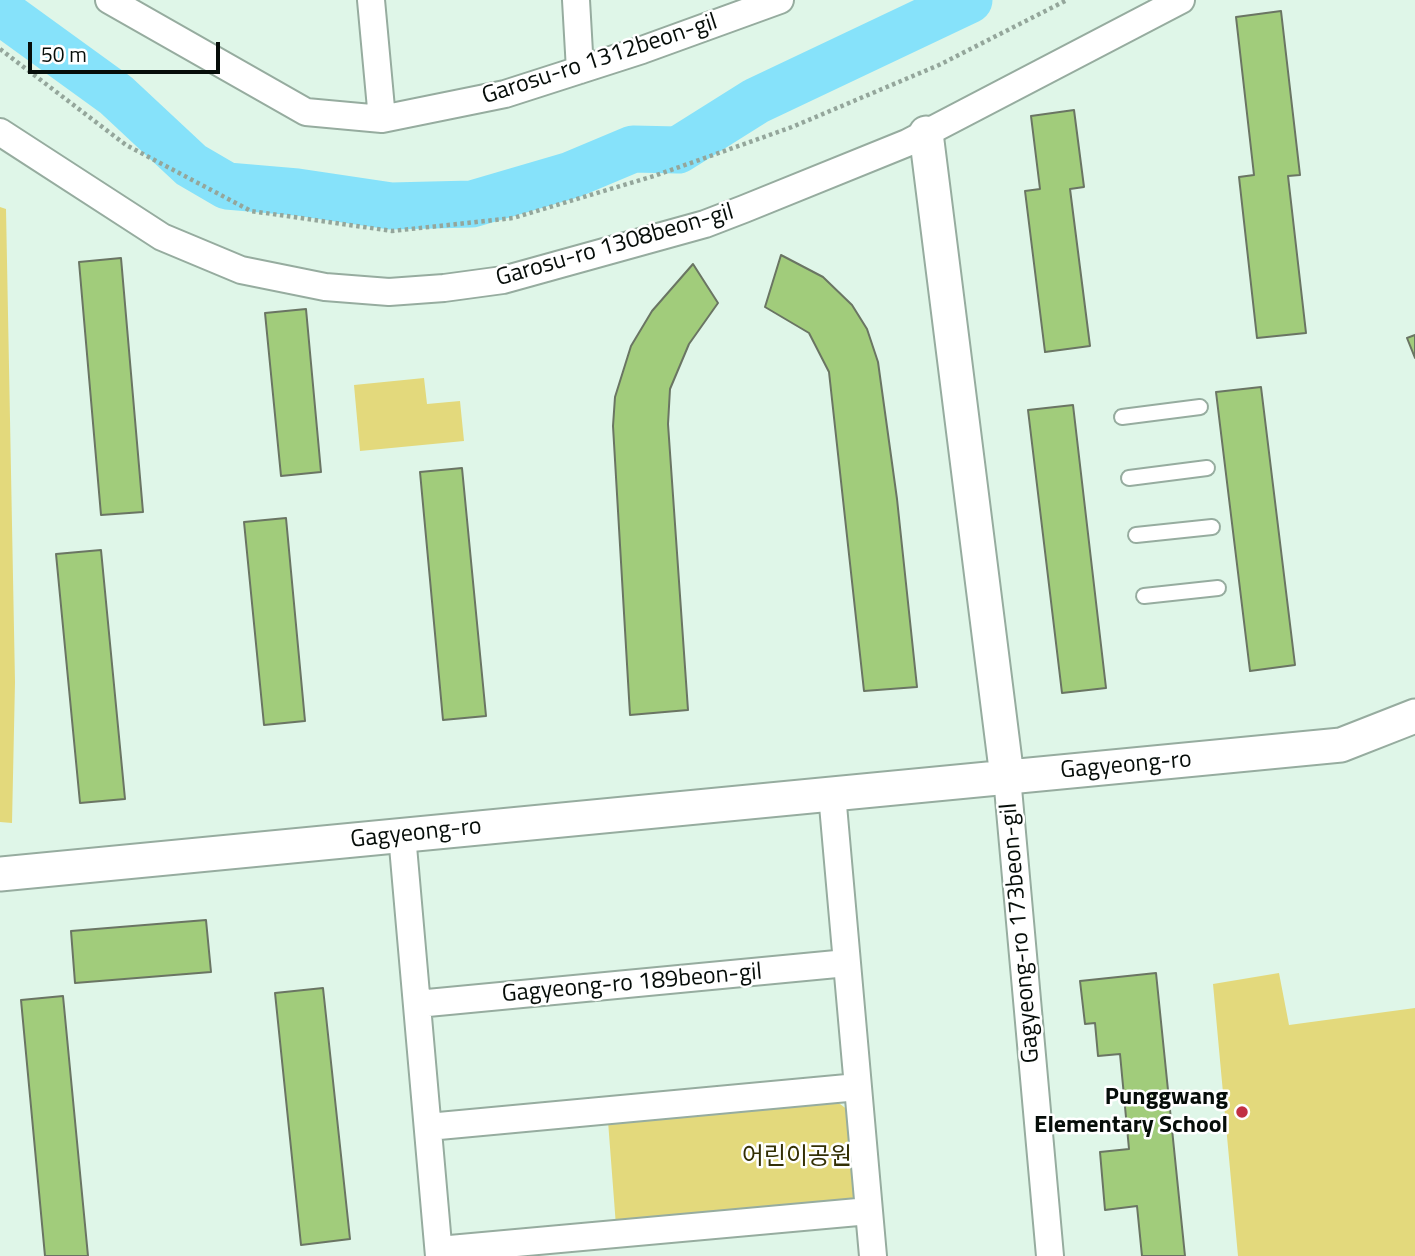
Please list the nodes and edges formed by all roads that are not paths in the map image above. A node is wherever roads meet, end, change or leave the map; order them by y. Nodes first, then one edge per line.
1 (109, 0) edge
2 (371, 0) edge
3 (576, 0) edge
4 (1181, 0) edge
5 (773, 2) edge
6 (149, 11) edge
7 (580, 70) junction
8 (382, 119) junction
9 (0, 132) edge
10 (926, 133) junction
11 (1199, 407) dead end
12 (1122, 417) dead end
13 (1207, 468) dead end
14 (1129, 478) dead end
15 (1212, 527) dead end
16 (1136, 535) dead end
17 (1218, 587) dead end
18 (1144, 596) dead end
19 (1415, 716) edge
20 (1007, 777) junction
21 (832, 794) junction
22 (402, 835) junction
23 (0, 874) edge
24 (847, 963) junction
25 (417, 1004) junction
26 (858, 1087) junction
27 (428, 1127) junction
28 (869, 1211) junction
29 (439, 1253) edge
30 (873, 1256) edge
31 (1050, 1256) edge

1 - 6 street, Garosu-ro 1312beon-gil
2 - 8 street
3 - 7 street
4 - 10 street, Garosu-ro 1308beon-gil
5 - 7 street, Garosu-ro 1312beon-gil
6 - 8 street, Garosu-ro 1312beon-gil
7 - 8 street, Garosu-ro 1312beon-gil
9 - 10 street, Garosu-ro 1308beon-gil
10 - 20 street
11 - 12 lane
13 - 14 lane
15 - 16 lane
17 - 18 lane
19 - 20 street, Gagyeong-ro
20 - 21 street, Gagyeong-ro
20 - 31 street, Gagyeong-ro 173beon-gil
21 - 22 street, Gagyeong-ro
21 - 24 street
22 - 23 street, Gagyeong-ro
22 - 25 street
24 - 25 street, Gagyeong-ro 189beon-gil
24 - 26 street
25 - 27 street
26 - 27 street
26 - 28 street
27 - 29 street
28 - 29 street
28 - 30 street

